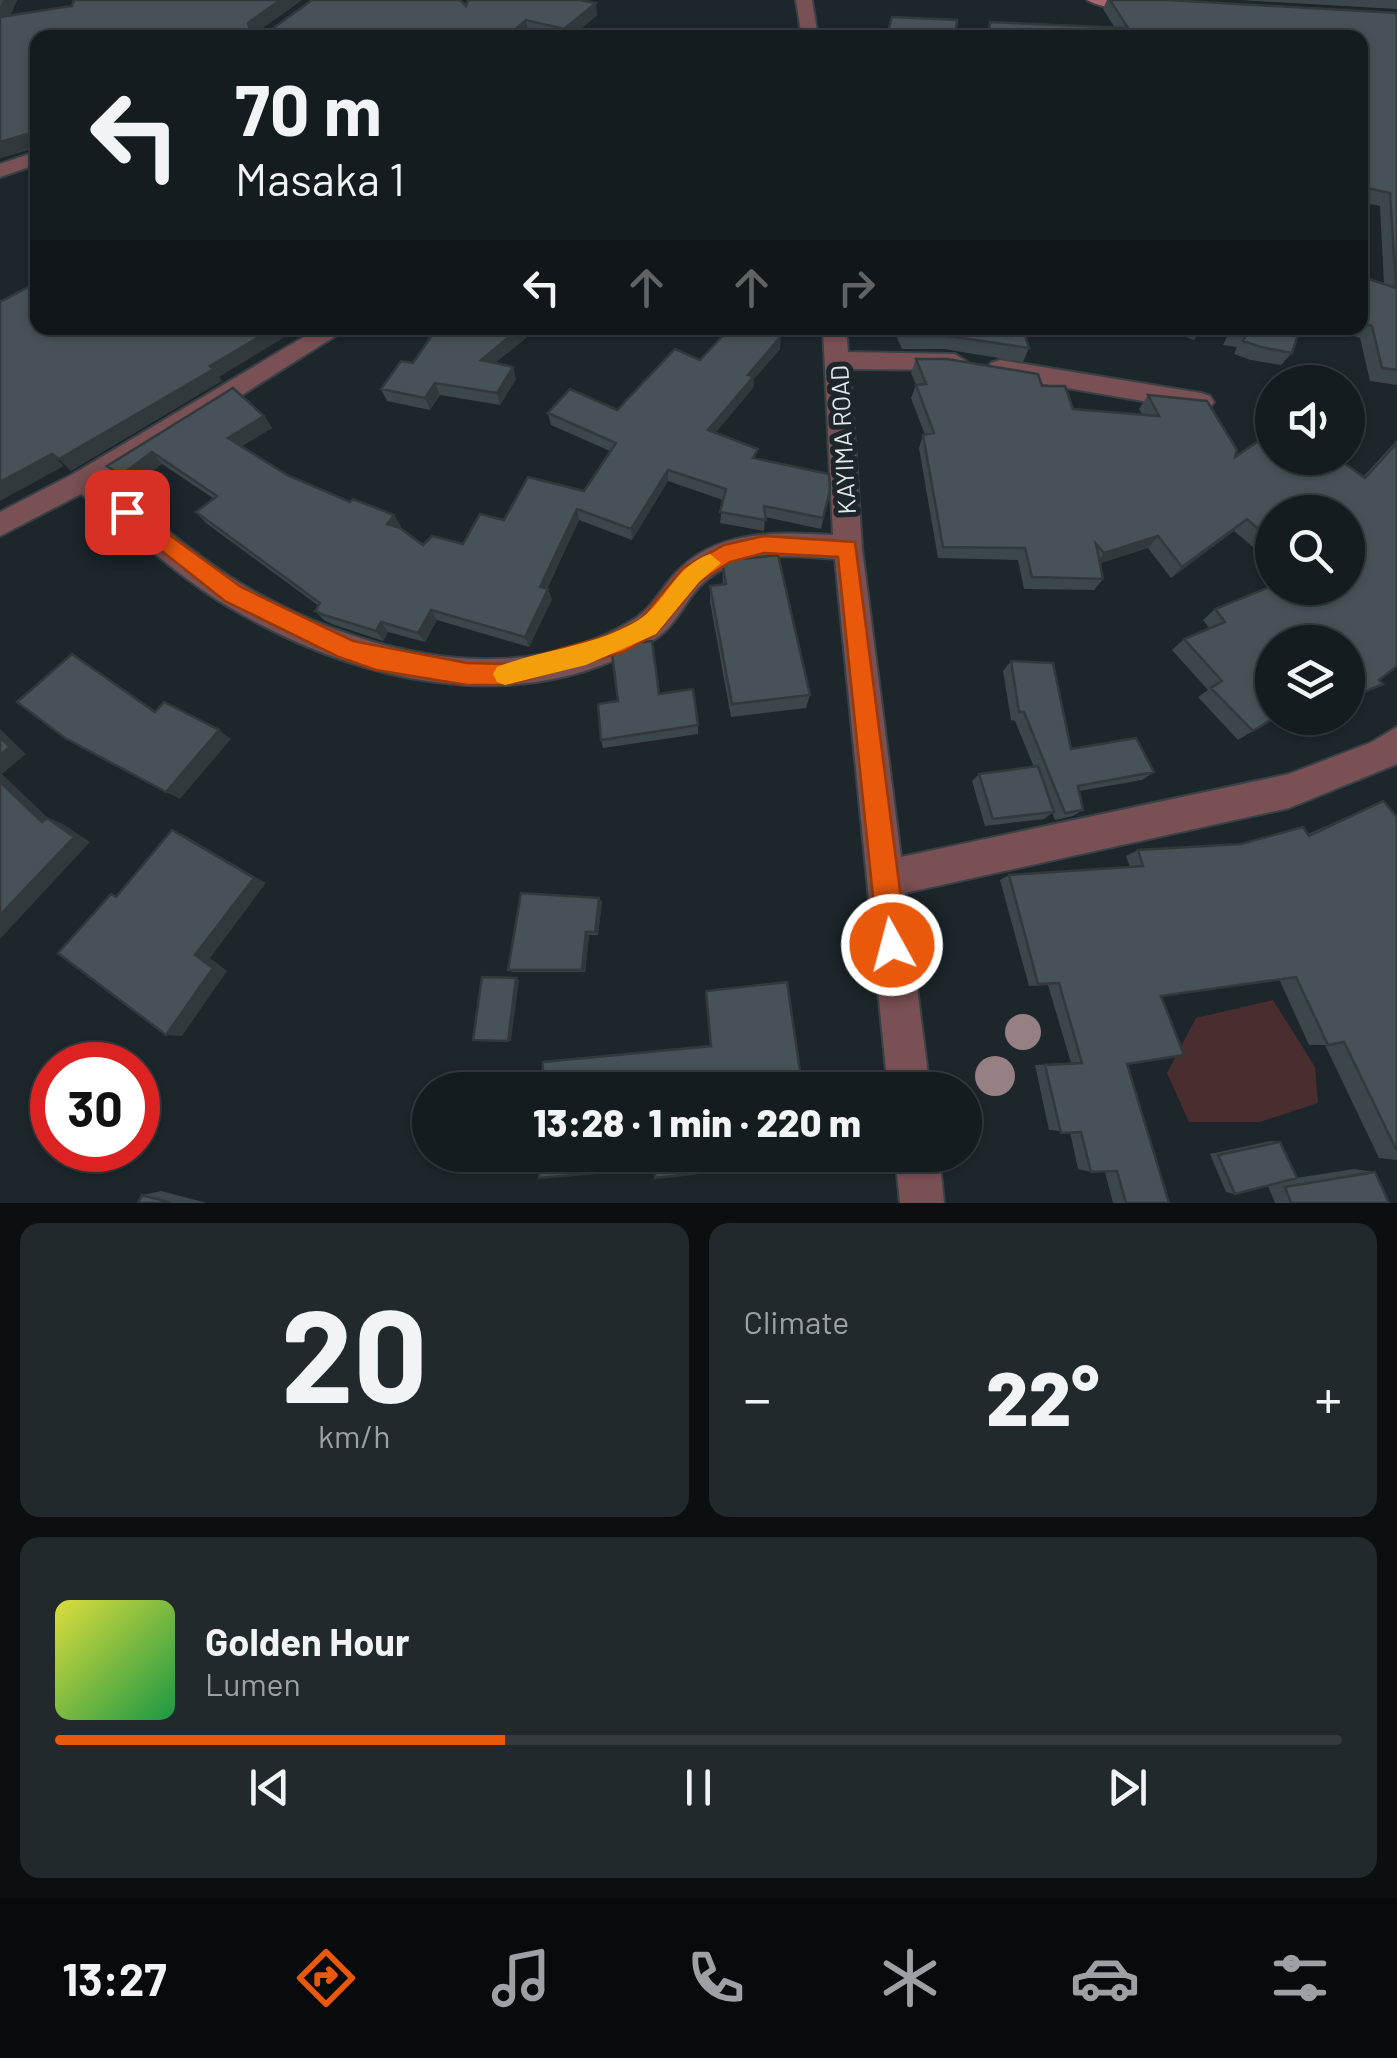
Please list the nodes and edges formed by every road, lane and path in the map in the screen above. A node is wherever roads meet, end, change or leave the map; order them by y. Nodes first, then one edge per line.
1 (804, 0) edge
2 (1095, 0) edge
3 (1167, 4) edge
4 (809, 30) edge
5 (30, 160) edge
6 (0, 171) edge
7 (324, 335) edge
8 (836, 344) edge
9 (1201, 402) edge
10 (83, 481) junction
11 (0, 525) edge
12 (848, 548) junction
13 (1397, 743) edge
14 (884, 878) junction
15 (907, 1072) edge
16 (918, 1172) edge
17 (922, 1203) edge

1 - 4 street
2 - 3 street
5 - 6 street
7 - 10 street
8 - 9 street
8 - 12 street, KAYIMA ROAD
10 - 11 street
10 - 12 street
12 - 14 street, KAYIMA ROAD
13 - 14 street
14 - 15 street, KAYIMA ROAD
16 - 17 street

